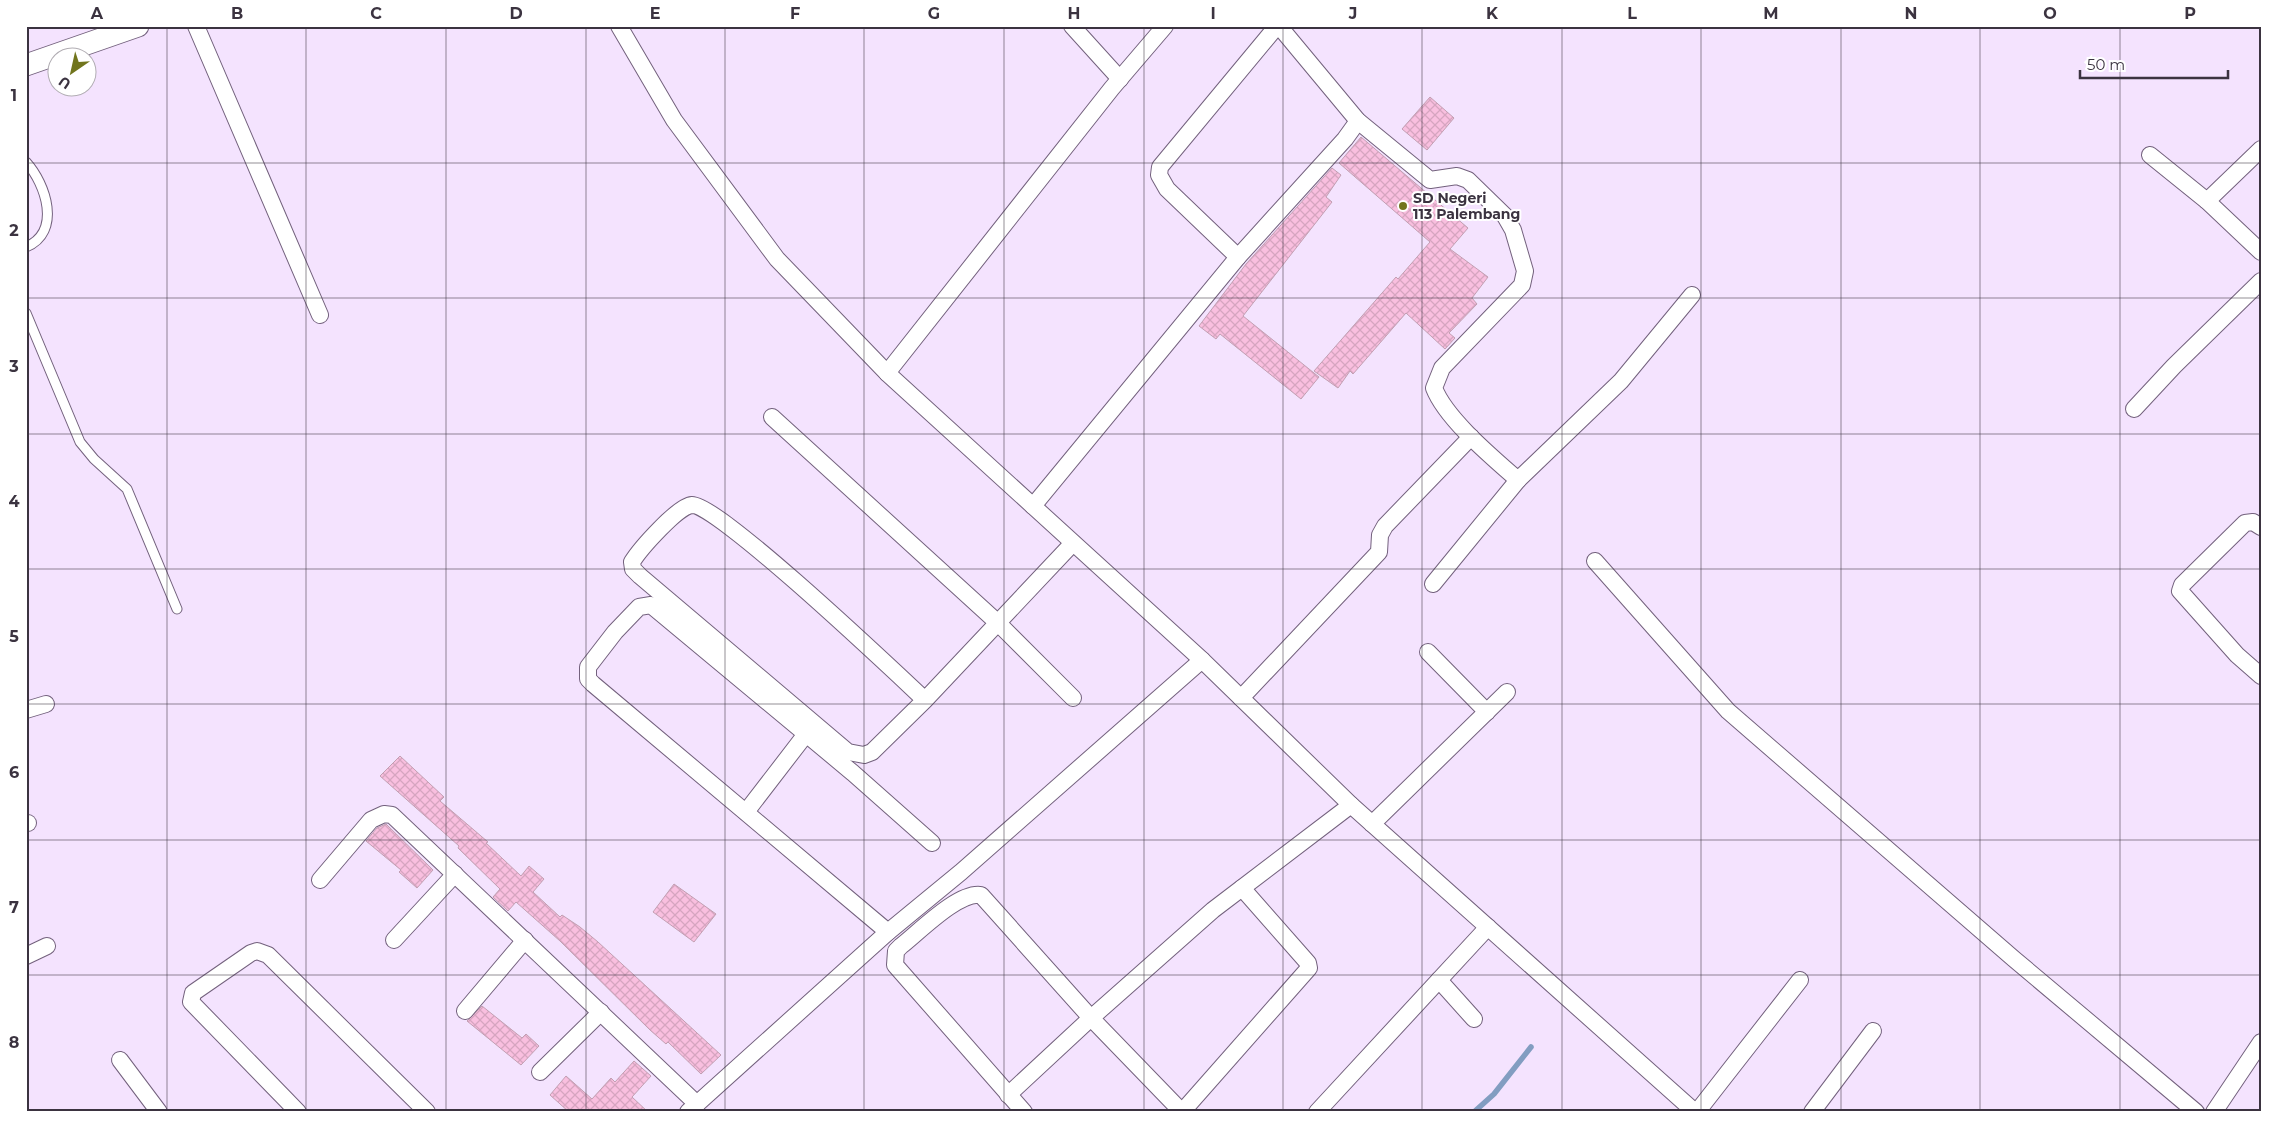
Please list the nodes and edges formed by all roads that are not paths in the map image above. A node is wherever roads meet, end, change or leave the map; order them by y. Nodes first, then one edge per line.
1 (138, 26) edge
2 (196, 26) edge
3 (620, 26) edge
4 (1072, 26) edge
5 (1165, 26) edge
6 (1278, 26) edge
7 (26, 65) edge
8 (1120, 79) junction
9 (1358, 121) junction
10 (2261, 149) edge
11 (2150, 155) dead end
12 (26, 162) edge
13 (2207, 201) junction
14 (26, 247) edge
15 (2261, 252) edge
16 (1238, 257) junction
17 (2261, 281) edge
18 (1692, 295) dead end
19 (26, 313) edge
20 (320, 315) dead end
21 (888, 373) junction
22 (2134, 409) dead end
23 (772, 417) dead end
24 (1471, 437) junction
25 (1518, 480) junction
26 (1033, 506) junction
27 (2261, 527) edge
28 (1073, 543) junction
29 (1595, 562) dead end
30 (1433, 584) dead end
31 (177, 609) dead end
32 (998, 622) junction
33 (1428, 652) dead end
34 (1202, 660) junction
35 (2258, 669) edge
36 (1507, 692) dead end
37 (1073, 698) dead end
38 (1240, 698) junction
39 (925, 700) junction
40 (46, 704) dead end
41 (26, 710) edge
42 (1487, 712) junction
43 (806, 734) junction
44 (1351, 805) junction
45 (746, 812) junction
46 (1372, 824) junction
47 (932, 844) dead end
48 (455, 874) junction
49 (320, 880) dead end
50 (1242, 888) junction
51 (1488, 927) junction
52 (888, 932) junction
53 (394, 940) dead end
54 (525, 940) junction
55 (47, 946) dead end
56 (26, 956) edge
57 (1439, 980) junction
58 (1800, 980) dead end
59 (465, 1011) dead end
60 (601, 1012) junction
61 (1091, 1018) junction
62 (1474, 1019) dead end
63 (1873, 1031) dead end
64 (2261, 1042) edge
65 (120, 1060) dead end
66 (540, 1072) dead end
67 (1008, 1095) junction
68 (693, 1108) edge
69 (159, 1112) edge
70 (298, 1112) edge
71 (427, 1112) edge
72 (1024, 1112) edge
73 (1182, 1112) edge
74 (1317, 1112) edge
75 (1696, 1112) edge
76 (1812, 1112) edge
77 (2196, 1112) edge
78 (2214, 1112) edge

1 - 7 street
2 - 20 street
3 - 21 street
4 - 8 street
5 - 8 street
6 - 9 street
6 - 16 street
8 - 21 street
9 - 16 street
9 - 24 street
10 - 13 street
11 - 13 street
12 - 14 lane
13 - 15 street
16 - 26 street
17 - 22 street
18 - 25 street
19 - 31 lane
21 - 26 street
23 - 32 street
24 - 25 street
24 - 38 street
25 - 30 street
26 - 28 street
27 - 35 street
28 - 32 street
28 - 34 street
29 - 77 street
32 - 37 street
32 - 39 street
33 - 42 street
34 - 38 street
34 - 52 street
36 - 42 street
38 - 44 street
39 - 39 street
40 - 41 street
42 - 46 street
43 - 45 street
43 - 45 street
43 - 47 street
44 - 46 street
44 - 50 street
45 - 52 street
46 - 51 street
48 - 49 street
48 - 53 street
48 - 54 street
50 - 61 street
50 - 73 street
51 - 57 street
51 - 75 street
52 - 68 street
54 - 59 street
54 - 60 street
55 - 56 street
57 - 62 street
57 - 74 street
58 - 75 street
60 - 66 street
60 - 68 street
61 - 67 street
61 - 67 street
61 - 73 street
63 - 76 street
64 - 78 street
65 - 69 street
67 - 72 street
70 - 71 street

